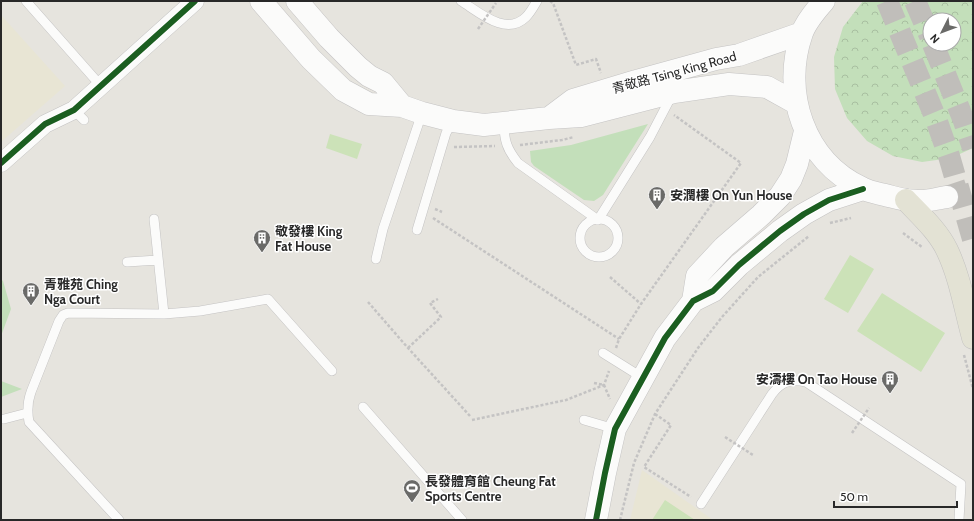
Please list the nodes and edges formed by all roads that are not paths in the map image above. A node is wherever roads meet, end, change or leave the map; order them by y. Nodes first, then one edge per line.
1 (26, 1) edge
2 (195, 1) edge
3 (261, 1) edge
4 (296, 1) edge
5 (461, 1) edge
6 (538, 1) edge
7 (824, 1) edge
8 (802, 32) junction
9 (101, 86) junction
10 (670, 101) junction
11 (796, 103) junction
12 (412, 110) junction
13 (549, 118) junction
14 (453, 121) junction
15 (504, 123) junction
16 (805, 131) junction
17 (1, 163) edge
18 (863, 189) junction
19 (947, 197) tunnel mouth
20 (906, 200) junction
21 (154, 219) dead end
22 (598, 220) junction
23 (417, 230) dead end
24 (376, 259) dead end
25 (158, 260) junction
26 (127, 262) dead end
27 (692, 301) junction
28 (164, 314) junction
29 (973, 338) edge
30 (603, 354) dead end
31 (332, 371) dead end
32 (644, 378) junction
33 (363, 407) dead end
34 (27, 413) junction
35 (4, 419) dead end
36 (584, 420) dead end
37 (615, 429) junction
38 (701, 504) road end
39 (118, 520) edge
40 (462, 520) edge
41 (596, 520) edge
42 (960, 520) edge

1 - 9 lane
2 - 9 street
3 - 12 main road, 青敬路 Tsing King Road
4 - 12 main road
5 - 6 lane
7 - 8 main road
8 - 11 main road
8 - 13 main road, 青敬路 Tsing King Road
9 - 17 street
10 - 11 main road, 青敬路 Tsing King Road
10 - 13 main road, 青敬路 Tsing King Road
10 - 22 lane
11 - 16 main road
12 - 14 main road, 青敬路 Tsing King Road
12 - 24 lane
13 - 15 main road, 青敬路 Tsing King Road
14 - 15 main road, 青敬路 Tsing King Road
14 - 23 lane
15 - 22 lane
16 - 18 main road
16 - 27 main road
18 - 20 main road
18 - 27 main road
19 - 20 main road
20 - 29 main road
21 - 25 lane
22 - 22 lane
25 - 26 lane
25 - 28 lane
27 - 32 main road
28 - 31 lane
28 - 34 lane
30 - 32 lane
32 - 37 main road
33 - 40 lane
34 - 35 lane
34 - 39 lane
36 - 37 lane
37 - 41 main road
38 - 42 lane

